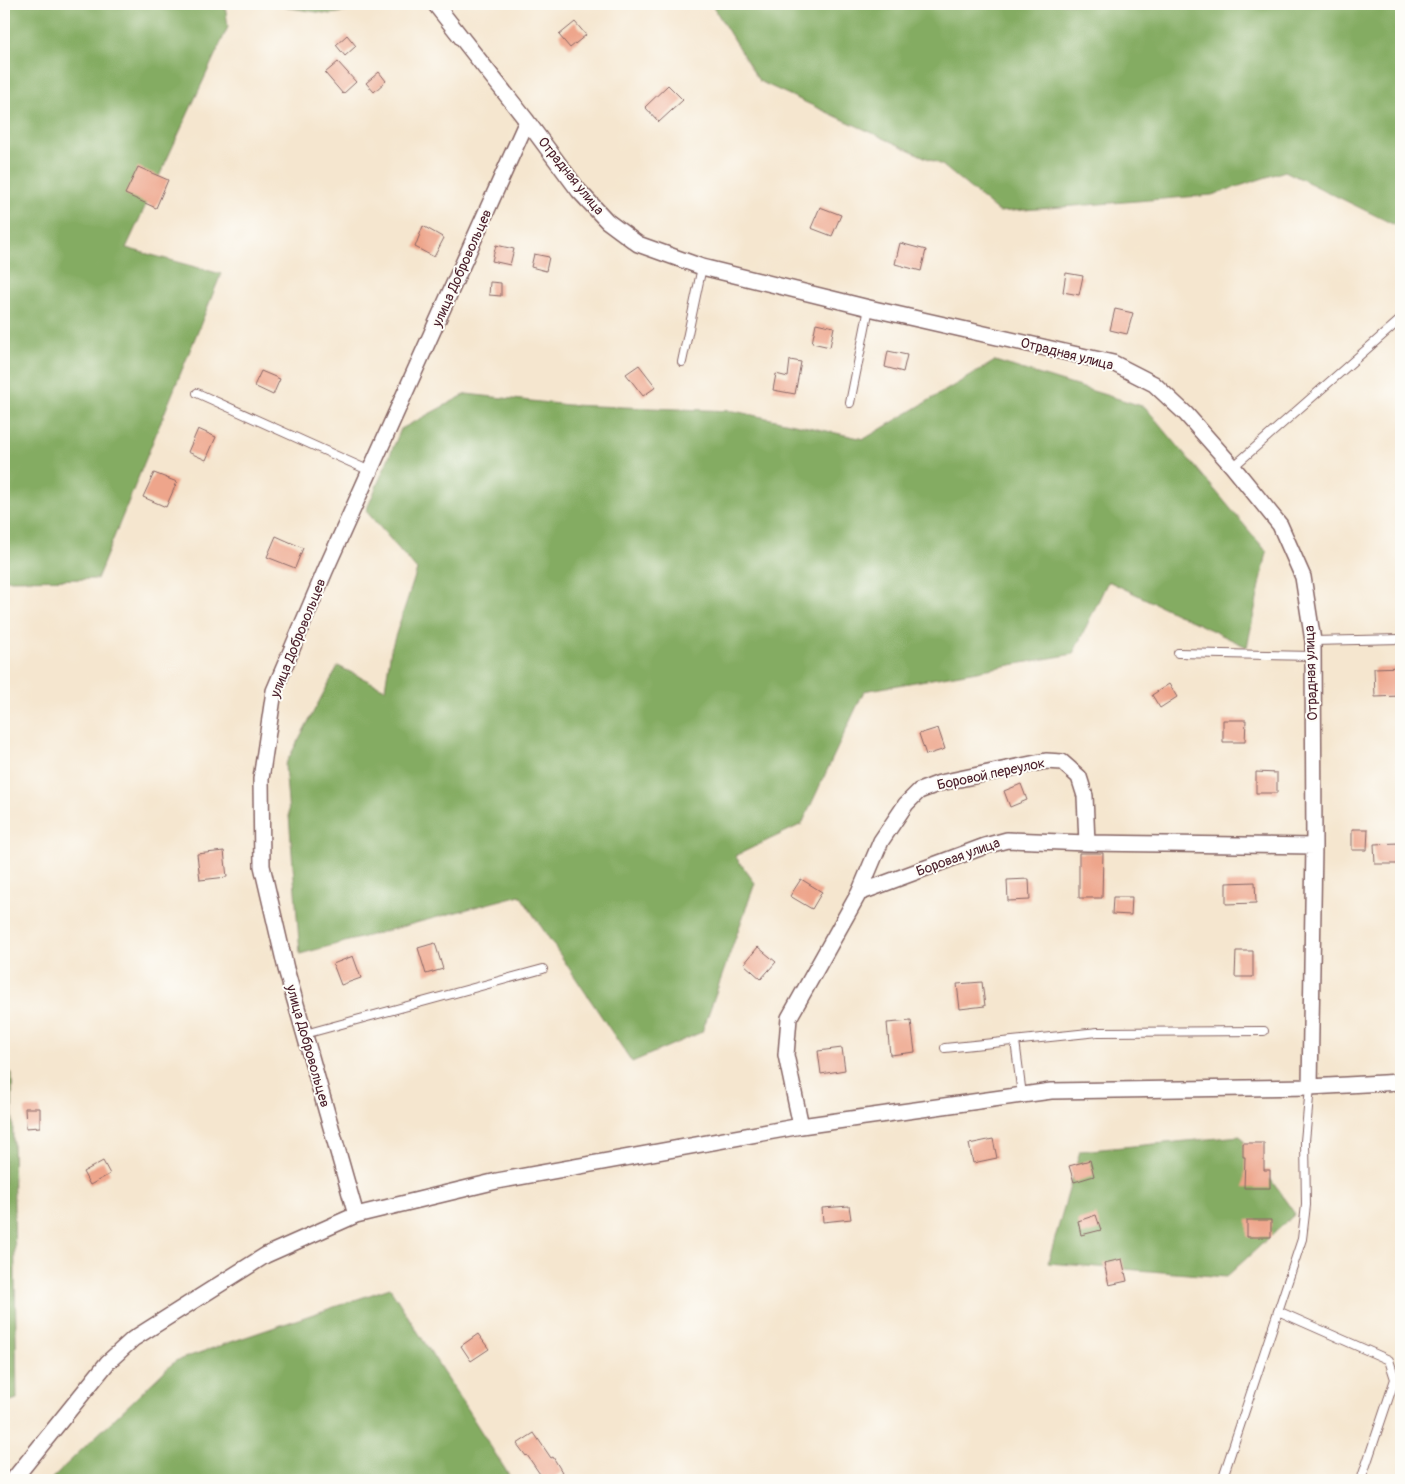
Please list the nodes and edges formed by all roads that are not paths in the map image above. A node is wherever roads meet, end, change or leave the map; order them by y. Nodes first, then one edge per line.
1 (434, 4) edge
2 (527, 121) junction
3 (702, 267) junction
4 (869, 308) junction
5 (1401, 319) edge
6 (682, 362) dead end
7 (197, 393) dead end
8 (850, 403) dead end
9 (1233, 467) junction
10 (370, 471) junction
11 (1401, 639) edge
12 (1313, 648) junction
13 (1178, 653) dead end
14 (1087, 843) junction
15 (1314, 846) junction
16 (859, 893) junction
17 (543, 969) dead end
18 (1264, 1031) dead end
19 (305, 1034) junction
20 (1015, 1041) junction
21 (945, 1048) dead end
22 (1401, 1082) edge
23 (1310, 1087) junction
24 (1022, 1095) junction
25 (802, 1126) junction
26 (356, 1215) junction
27 (1278, 1311) junction
28 (13, 1480) edge
29 (1222, 1480) edge
30 (1361, 1480) edge

1 - 2 street, Отрадная улица
2 - 3 street, Отрадная улица
2 - 10 street, улица Добровольцев
3 - 4 street, Отрадная улица
3 - 6 lane
4 - 8 lane
4 - 9 street, Отрадная улица
5 - 9 lane
7 - 10 lane
9 - 12 street, Отрадная улица
10 - 19 street, улица Добровольцев
11 - 12 lane
12 - 13 lane
12 - 15 street, Отрадная улица
14 - 15 street, Боровая улица
14 - 16 street, Боровая улица
14 - 16 street, Боровой переулок
15 - 23 street, Отрадная улица
16 - 25 street
17 - 19 lane
18 - 20 lane
19 - 26 street, улица Добровольцев
20 - 21 lane
20 - 24 lane
22 - 23 street
23 - 24 street
23 - 27 lane
24 - 25 street
25 - 26 street
26 - 28 street
27 - 29 lane
27 - 30 lane

